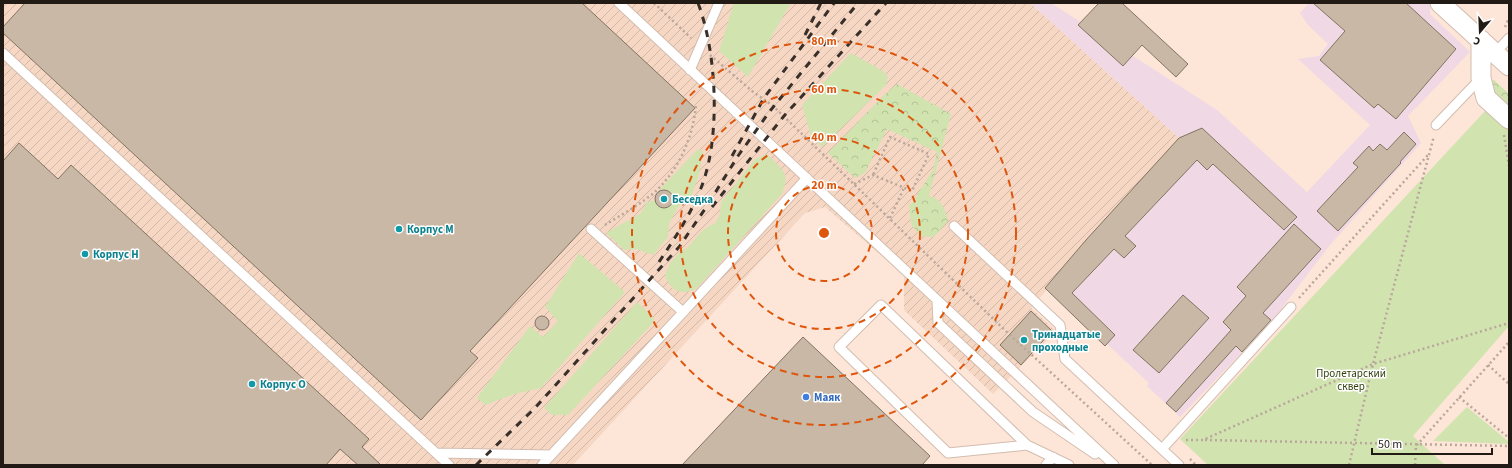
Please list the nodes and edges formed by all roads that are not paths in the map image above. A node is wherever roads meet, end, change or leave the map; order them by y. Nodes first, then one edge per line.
1 (619, 3) edge
2 (719, 3) edge
3 (1440, 3) edge
4 (1509, 38) edge
5 (1488, 46) junction
6 (3, 53) edge
7 (1509, 66) edge
8 (690, 70) junction
9 (1481, 78) junction
10 (1505, 115) edge
11 (1436, 125) road end
12 (807, 178) junction
13 (954, 226) dead end
14 (595, 230) road end
15 (937, 300) junction
16 (1291, 307) road end
17 (683, 312) junction
18 (1027, 445) junction
19 (1162, 449) junction
20 (436, 453) junction
21 (551, 455) junction
22 (1053, 457) junction
23 (449, 465) edge
24 (542, 465) edge
25 (1046, 465) edge
26 (1069, 465) edge
27 (1112, 465) edge
28 (1180, 465) edge

1 - 8 lane
2 - 8 lane
3 - 5 street
4 - 5 lane
5 - 7 street
5 - 9 street
6 - 20 lane
8 - 12 lane
9 - 10 street
9 - 11 lane
12 - 15 lane
12 - 17 lane
13 - 19 lane
14 - 17 lane
15 - 27 lane
15 - 27 lane
16 - 19 lane
17 - 21 lane
18 - 18 lane
18 - 22 lane
19 - 28 lane
20 - 21 lane
20 - 23 lane
21 - 24 lane
22 - 25 lane
22 - 26 lane

